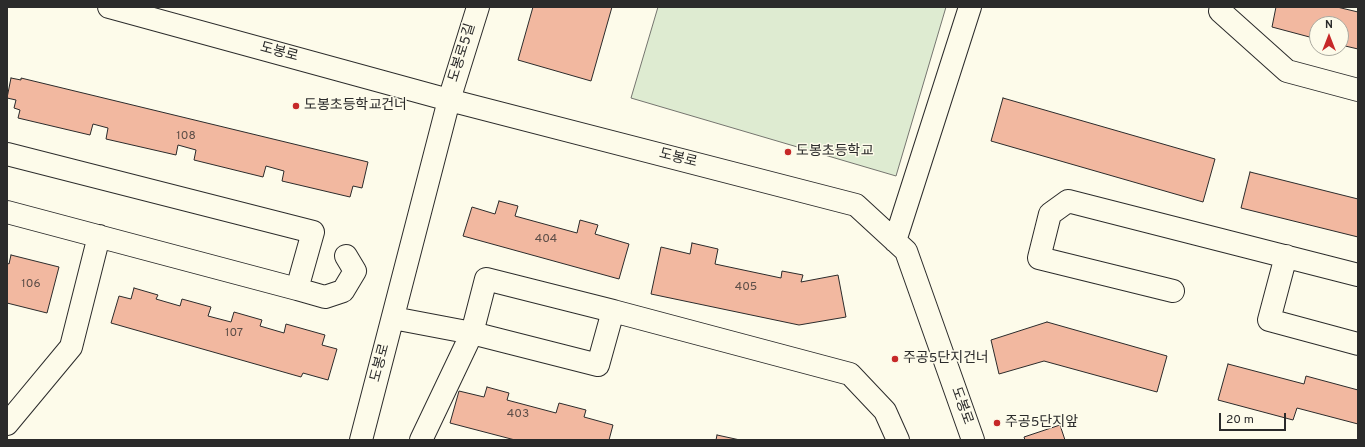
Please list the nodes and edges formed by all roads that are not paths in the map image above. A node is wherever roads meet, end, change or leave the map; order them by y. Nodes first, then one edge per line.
1 (109, 7) edge
2 (478, 7) edge
3 (970, 7) edge
4 (1222, 7) edge
5 (1358, 90) edge
6 (449, 100) junction
7 (7, 154) edge
8 (7, 212) edge
9 (99, 236) junction
10 (895, 241) junction
11 (346, 256) dead end
12 (1286, 256) junction
13 (1358, 275) edge
14 (296, 289) junction
15 (1174, 291) dead end
16 (613, 311) junction
17 (393, 318) junction
18 (472, 333) junction
19 (1358, 344) edge
20 (7, 424) edge
21 (361, 440) edge
22 (421, 440) edge
23 (898, 440) edge
24 (974, 440) edge

1 - 6 street, 도봉로
2 - 6 street, 도봉로5길
3 - 10 street
4 - 5 street
6 - 10 street, 도봉로
6 - 17 street, 도봉로
7 - 14 street
8 - 9 street
9 - 14 street
9 - 20 street
10 - 24 street, 도봉로
11 - 14 street
12 - 13 street
12 - 15 street
12 - 19 street
16 - 18 street
16 - 18 street
16 - 23 street
17 - 18 street
17 - 21 street, 도봉로
18 - 22 street

